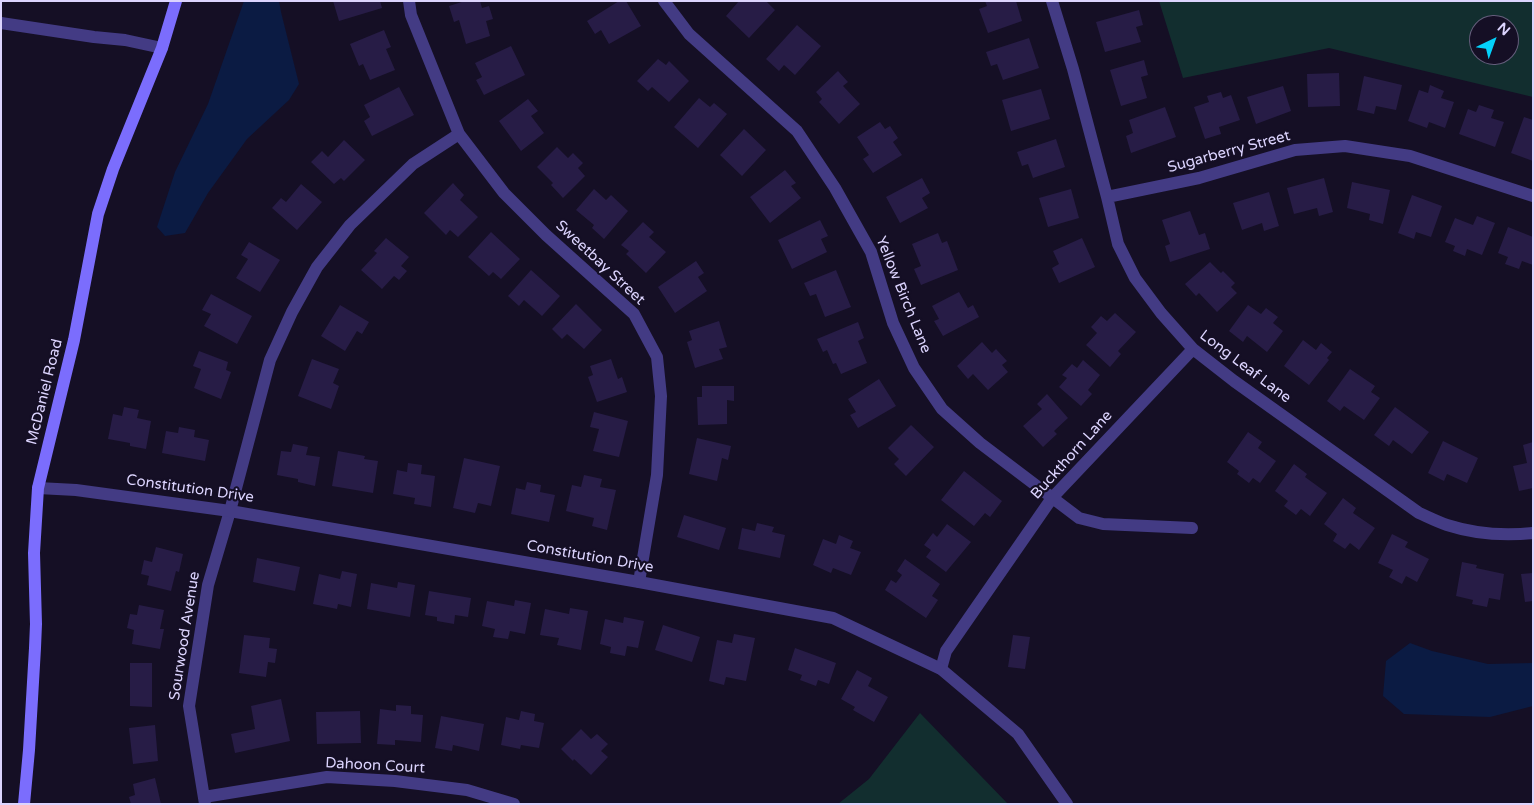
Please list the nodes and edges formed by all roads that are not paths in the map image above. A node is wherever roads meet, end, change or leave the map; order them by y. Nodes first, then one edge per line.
1 (176, 1) edge
2 (409, 1) edge
3 (664, 1) edge
4 (1052, 1) edge
5 (1, 23) edge
6 (162, 48) junction
7 (459, 134) junction
8 (1533, 196) edge
9 (1107, 197) junction
10 (1193, 349) junction
11 (38, 488) junction
12 (1052, 498) junction
13 (230, 511) junction
14 (1192, 528) dead end
15 (1533, 533) edge
16 (639, 582) junction
17 (941, 669) junction
18 (205, 800) edge
19 (24, 804) edge
20 (514, 804) edge
21 (1067, 804) edge

1 - 6 main road, McDaniel Road
2 - 7 street, Sweetbay Street
3 - 12 street, Yellow Birch Lane
4 - 9 street, Long Leaf Lane
5 - 6 street
6 - 11 main road, McDaniel Road
7 - 13 street, Sourwood Avenue
7 - 16 street, Sweetbay Street
8 - 9 street, Sugarberry Street
9 - 10 street, Long Leaf Lane
10 - 12 street, Buckthorn Lane
10 - 15 street, Long Leaf Lane
11 - 13 street, Constitution Drive
11 - 19 main road, McDaniel Road
12 - 14 street, Yellow Birch Lane
12 - 17 street, Buckthorn Lane
13 - 16 street, Constitution Drive
13 - 18 street, Sourwood Avenue
16 - 17 street, Constitution Drive
17 - 21 street, Constitution Drive
18 - 20 street, Dahoon Court

